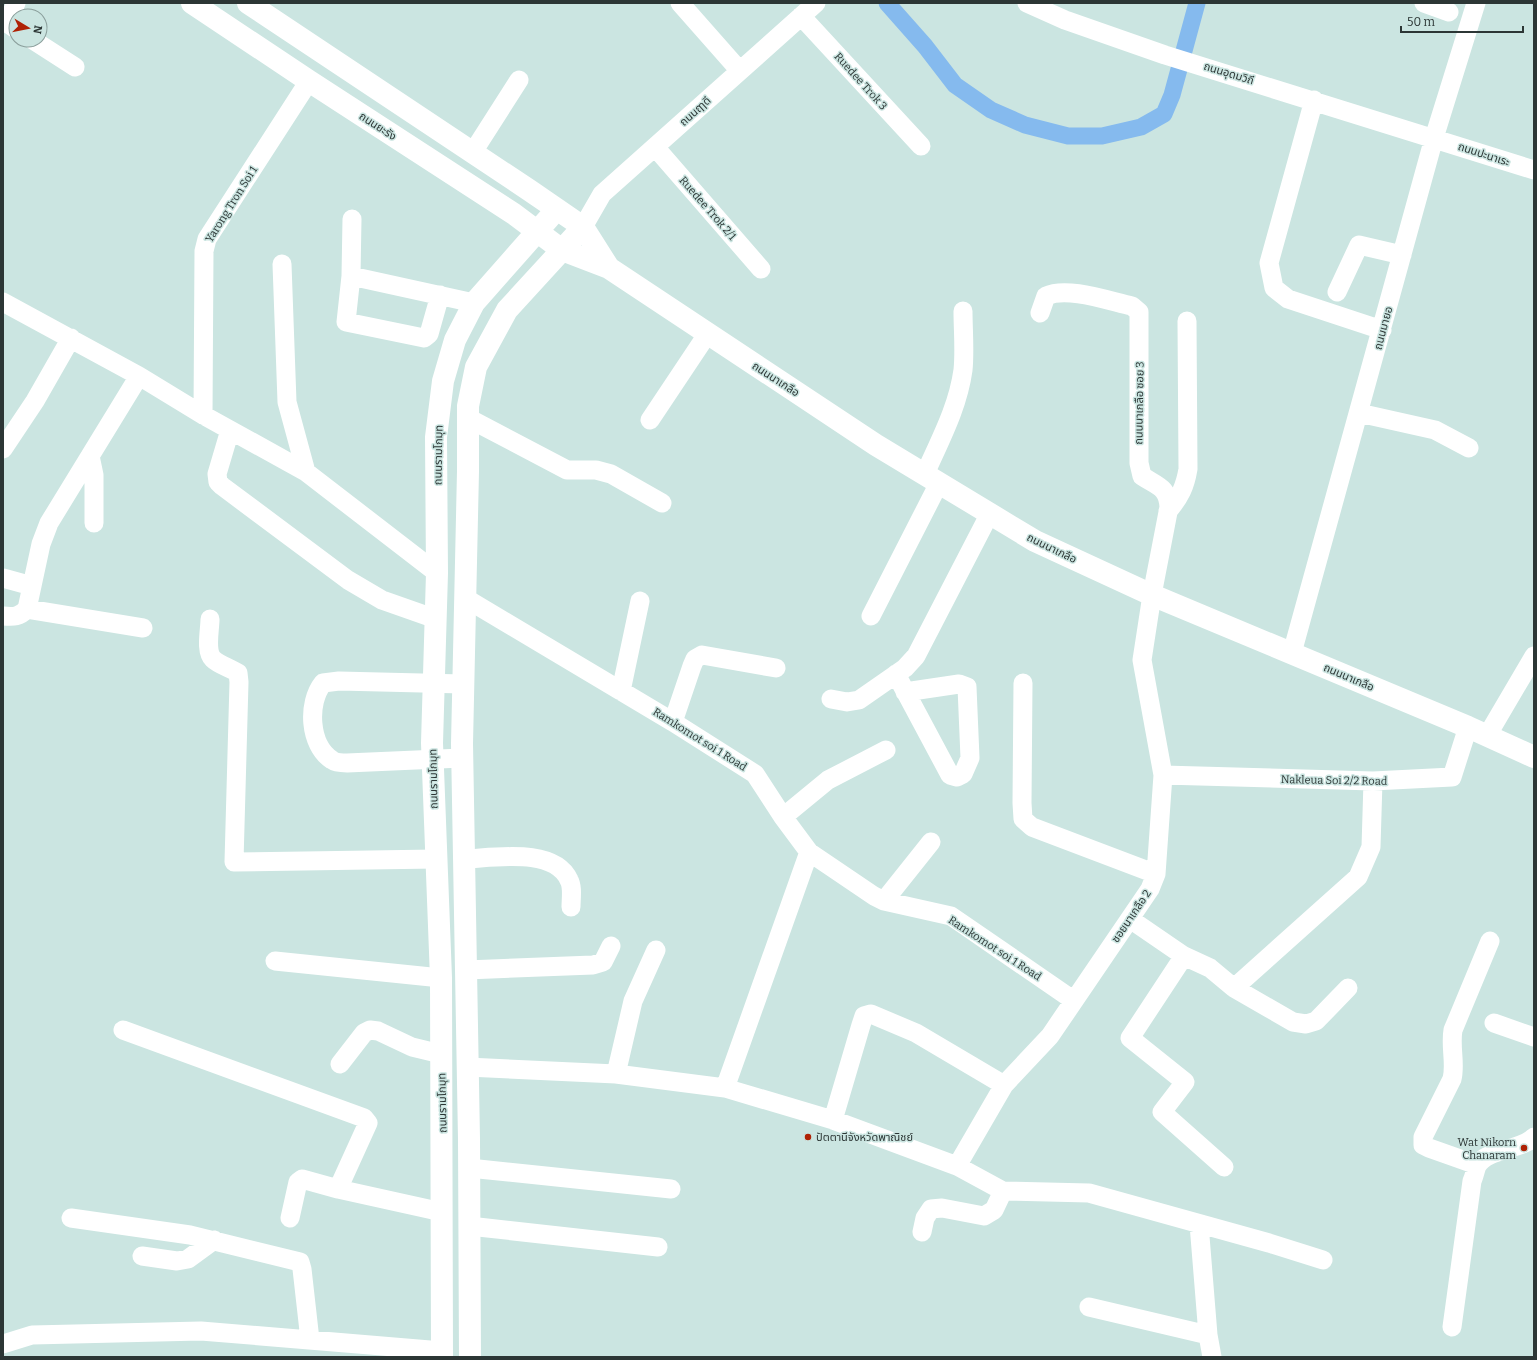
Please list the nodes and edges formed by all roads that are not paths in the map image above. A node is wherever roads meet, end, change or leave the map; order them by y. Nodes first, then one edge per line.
1 (192, 3) edge
2 (248, 3) edge
3 (680, 3) edge
4 (816, 3) edge
5 (1027, 3) edge
6 (1424, 3) edge
7 (1476, 3) edge
8 (1449, 12) dead end
9 (801, 16) junction
10 (46, 48) edge
11 (75, 67) dead end
12 (740, 71) junction
13 (519, 80) dead end
14 (309, 81) junction
15 (1314, 100) junction
16 (1434, 138) junction
17 (920, 146) dead end
18 (655, 147) junction
19 (473, 152) junction
20 (1534, 170) edge
21 (556, 209) junction
22 (352, 219) dead end
23 (582, 227) junction
24 (537, 231) junction
25 (562, 250) junction
26 (1402, 255) junction
27 (282, 264) dead end
28 (609, 268) junction
29 (761, 269) dead end
30 (351, 276) junction
31 (1337, 292) dead end
32 (440, 295) junction
33 (3, 302) edge
34 (474, 303) junction
35 (962, 311) dead end
36 (1040, 313) dead end
37 (1187, 321) dead end
38 (1382, 330) junction
39 (708, 333) junction
40 (71, 338) junction
41 (139, 376) junction
42 (1359, 413) junction
43 (203, 415) junction
44 (468, 418) junction
45 (650, 420) dead end
46 (230, 430) junction
47 (1469, 448) dead end
48 (3, 449) edge
49 (90, 456) junction
50 (306, 472) junction
51 (932, 478) junction
52 (662, 503) dead end
53 (1168, 511) junction
54 (990, 513) junction
55 (94, 523) dead end
56 (438, 573) junction
57 (3, 578) edge
58 (32, 586) junction
59 (1152, 595) junction
60 (465, 598) junction
61 (640, 601) dead end
62 (27, 608) junction
63 (3, 616) edge
64 (871, 616) dead end
65 (210, 619) dead end
66 (436, 619) junction
67 (143, 628) dead end
68 (1292, 653) junction
69 (1534, 656) edge
70 (776, 668) dead end
71 (896, 674) junction
72 (1023, 683) dead end
73 (434, 684) junction
74 (463, 684) junction
75 (621, 691) junction
76 (905, 692) junction
77 (831, 699) dead end
78 (673, 722) junction
79 (1478, 731) junction
80 (886, 750) dead end
81 (1534, 757) edge
82 (462, 758) junction
83 (433, 759) junction
84 (1163, 775) junction
85 (1373, 781) junction
86 (783, 817) junction
87 (931, 842) dead end
88 (809, 852) junction
89 (436, 859) junction
90 (464, 859) junction
91 (1156, 874) junction
92 (884, 900) junction
93 (571, 907) dead end
94 (1130, 919) junction
95 (1490, 941) dead end
96 (611, 946) dead end
97 (656, 950) dead end
98 (1184, 956) junction
99 (275, 961) dead end
100 (466, 970) junction
101 (441, 978) junction
102 (1234, 988) junction
103 (1348, 988) dead end
104 (1073, 1000) junction
105 (1494, 1023) dead end
106 (123, 1030) dead end
107 (1534, 1036) edge
108 (440, 1054) junction
109 (340, 1064) dead end
110 (468, 1067) junction
111 (616, 1074) junction
112 (1004, 1086) junction
113 (725, 1088) junction
114 (833, 1120) junction
115 (1534, 1137) edge
116 (1477, 1165) junction
117 (957, 1166) junction
118 (1224, 1167) dead end
119 (469, 1168) junction
120 (338, 1189) junction
121 (671, 1189) dead end
122 (1003, 1191) junction
123 (442, 1212) junction
124 (71, 1218) dead end
125 (290, 1218) dead end
126 (1199, 1224) junction
127 (469, 1226) junction
128 (922, 1232) dead end
129 (214, 1240) junction
130 (658, 1248) dead end
131 (142, 1256) dead end
132 (1323, 1260) dead end
133 (1089, 1307) dead end
134 (1452, 1327) dead end
135 (1208, 1335) junction
136 (310, 1340) junction
137 (3, 1344) edge
138 (442, 1354) edge
139 (470, 1357) edge
140 (1212, 1357) edge

1 - 14 main road, ถนนยะรัง
2 - 19 main road
3 - 12 street
4 - 9 street, ถนนฤๅดี
5 - 15 street, ถนนอุดมวิถี
6 - 8 street
7 - 16 street, ถนนมายอ
9 - 12 street, ถนนฤๅดี
9 - 17 street, Ruedee Trok 3
10 - 11 street
12 - 18 street, ถนนฤๅดี
13 - 19 street
14 - 24 main road, ถนนยะรัง
14 - 43 street, Yarong Tron Soi 1
15 - 16 street, ถนนอุดมวิถี
15 - 38 street
16 - 20 street, ถนนปะนาเระ
16 - 26 street, ถนนมายอ
18 - 23 street, ถนนฤๅดี
18 - 29 street, Ruedee Trok 2/1
19 - 21 main road
21 - 23 main road
21 - 24 main road, ถนนรามโกมุท
22 - 30 street
23 - 25 main road
23 - 28 main road, ถนนนาเกลือ
24 - 25 main road, ถนนยะรัง
24 - 34 main road, ถนนรามโกมุท
25 - 28 main road, ถนนนาเกลือ
25 - 44 main road
26 - 31 street
26 - 38 street, ถนนมายอ
27 - 50 street
28 - 39 main road, ถนนนาเกลือ
30 - 32 street
30 - 32 street
32 - 34 street
33 - 40 street
34 - 56 main road, ถนนรามโกมุท
35 - 51 street
36 - 53 street, ถนนนาเกลือ ซอย 3
37 - 53 street
38 - 42 street, ถนนมายอ
39 - 45 street
39 - 51 main road, ถนนนาเกลือ
40 - 41 street
40 - 48 street
41 - 43 street
41 - 49 street
42 - 47 street
42 - 68 street, ถนนมายอ
43 - 46 street
44 - 52 street
44 - 60 main road
46 - 50 street
46 - 66 street
49 - 55 street
49 - 58 street
50 - 56 street
51 - 54 main road, ถนนนาเกลือ
51 - 64 street
53 - 59 street, ถนนนาเกลือ ซอย 3
54 - 59 main road, ถนนนาเกลือ
54 - 71 street
56 - 66 main road, ถนนรามโกมุท
57 - 58 street
58 - 62 street
59 - 68 main road, ถนนนาเกลือ
59 - 84 street, ซอยนาเกลือ 2
60 - 74 main road
60 - 75 street, Ramkomot soi 1 Road
61 - 75 street
62 - 63 street
62 - 67 street
65 - 89 street
66 - 73 main road, ถนนรามโกมุท
68 - 79 main road, ถนนนาเกลือ
69 - 79 street
70 - 78 street
71 - 76 street
71 - 77 street
72 - 91 street
73 - 74 street
73 - 83 main road, ถนนรามโกมุท
73 - 83 street
74 - 82 main road
75 - 78 street, Ramkomot soi 1 Road
76 - 76 street
78 - 86 street, Ramkomot soi 1 Road
79 - 81 main road, ถนนนาเกลือ
79 - 85 street, Nakleua Soi 2/2 Road
80 - 86 street
82 - 83 street
82 - 90 main road
83 - 89 main road, ถนนรามโกมุท
84 - 85 street, Nakleua Soi 2/2 Road
84 - 91 street, ซอยนาเกลือ 2
85 - 102 street
86 - 88 street, Ramkomot soi 1 Road
87 - 92 street
88 - 92 street, Ramkomot soi 1 Road
88 - 113 street
89 - 101 main road, ถนนรามโกมุท
90 - 93 street
90 - 100 main road
91 - 94 street, ซอยนาเกลือ 2
92 - 104 street, Ramkomot soi 1 Road
94 - 98 street
94 - 104 street, ซอยนาเกลือ 2
95 - 116 street
96 - 100 street
97 - 111 street
98 - 102 street
98 - 118 street
99 - 101 street
100 - 110 main road
101 - 108 main road, ถนนรามโกมุท
102 - 103 street
104 - 112 street, ซอยนาเกลือ 2
105 - 107 street
106 - 120 street
108 - 109 street
108 - 123 main road, ถนนรามโกมุท
110 - 111 street
110 - 119 main road
111 - 113 street
112 - 114 street
112 - 117 street, ซอยนาเกลือ 2
113 - 114 street
114 - 117 street
115 - 116 street
116 - 134 street
117 - 122 street
119 - 121 street
119 - 127 main road
120 - 123 street
120 - 125 street
122 - 126 street
122 - 128 street
123 - 138 main road, ถนนรามโกมุท
124 - 129 street
126 - 132 street
126 - 135 street
127 - 130 street
127 - 139 main road
129 - 131 street
129 - 136 street
133 - 135 street
135 - 140 street
136 - 137 street
136 - 138 street

